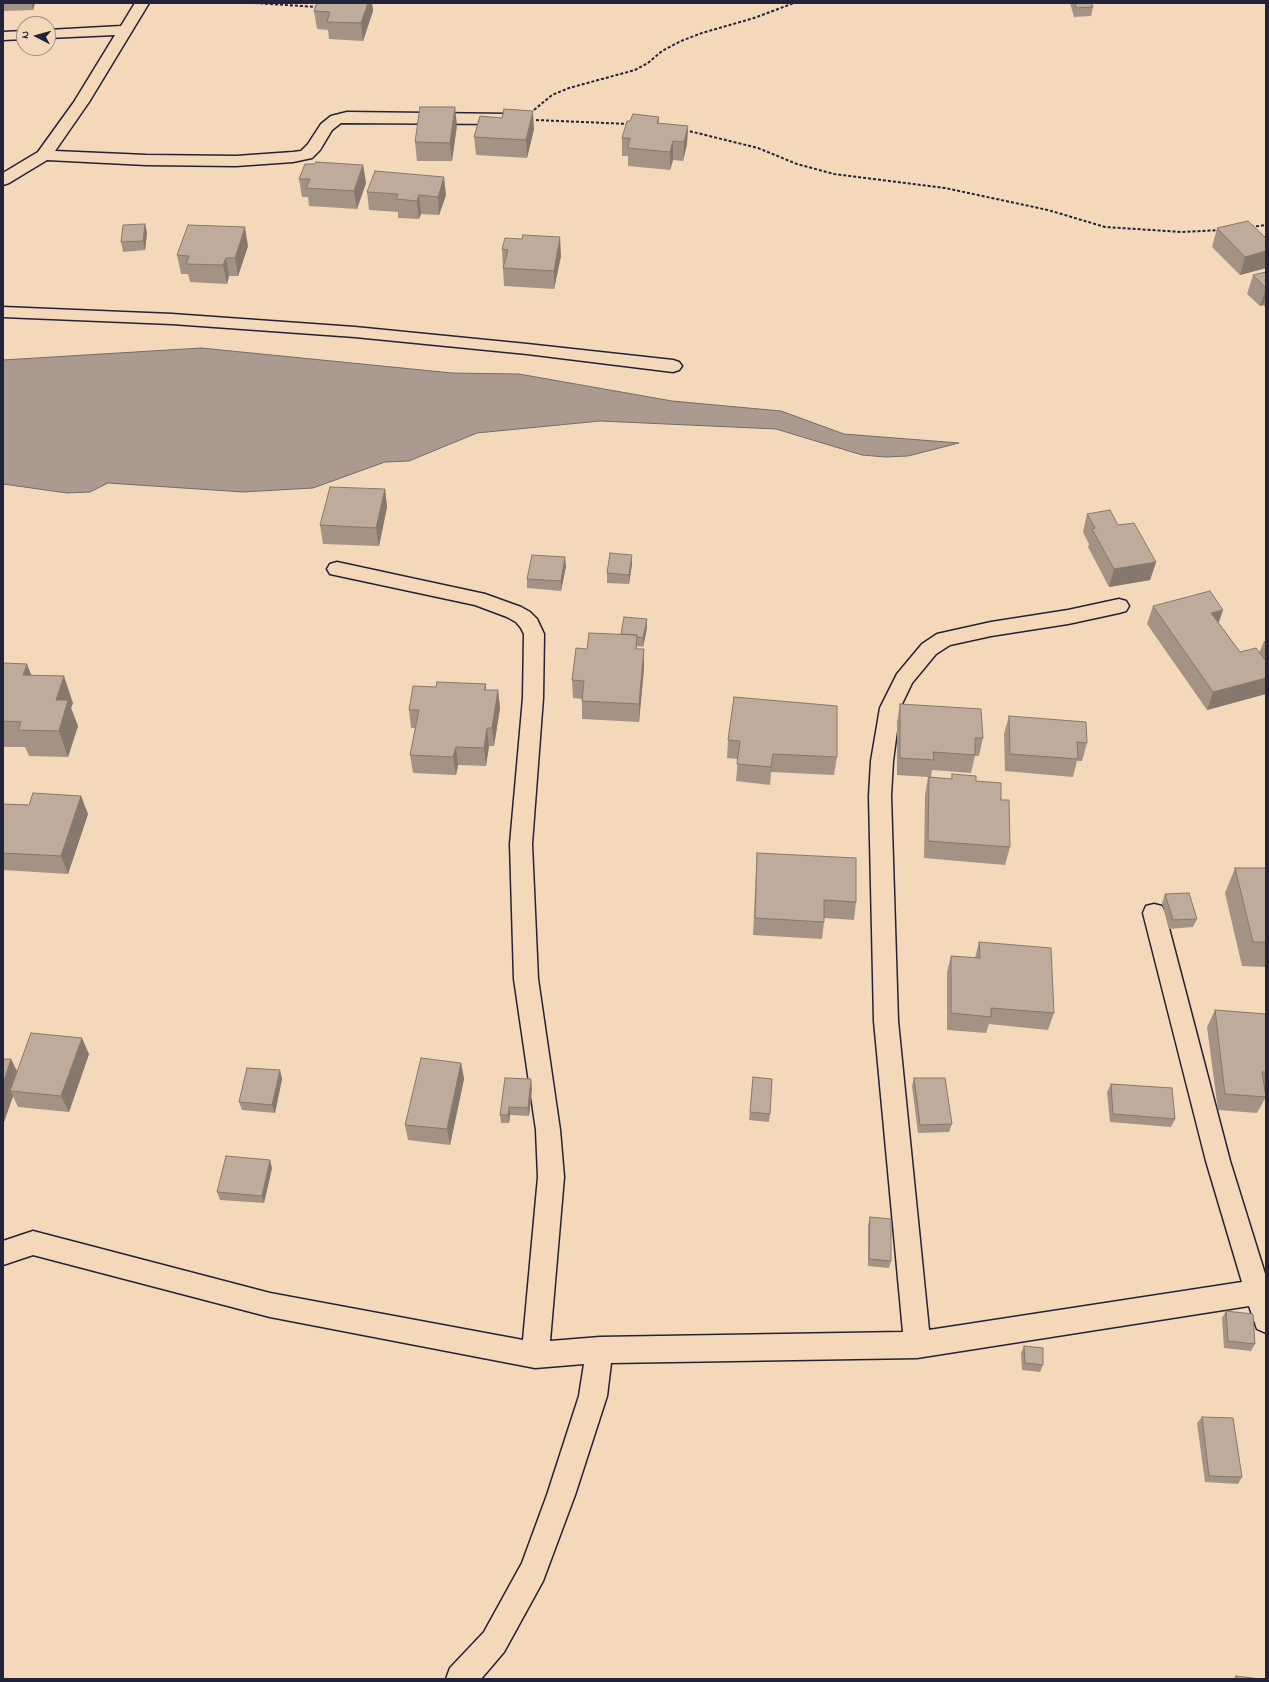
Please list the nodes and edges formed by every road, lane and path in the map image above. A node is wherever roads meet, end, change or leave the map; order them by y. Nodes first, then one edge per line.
1 (142, 3) edge
2 (255, 3) edge
3 (794, 3) edge
4 (320, 7) edge
5 (124, 30) junction
6 (56, 34) edge
7 (16, 35) edge
8 (3, 36) edge
9 (523, 119) junction
10 (633, 124) edge
11 (683, 130) edge
12 (44, 155) junction
13 (3, 180) edge
14 (1266, 225) edge
15 (1245, 228) edge
16 (1223, 230) edge
17 (3, 312) edge
18 (673, 366) dead end
19 (337, 569) dead end
20 (1119, 606) dead end
21 (1154, 913) dead end
22 (3, 1253) edge
23 (1262, 1292) edge
24 (1266, 1320) edge
25 (917, 1345) junction
26 (600, 1350) junction
27 (535, 1355) junction
28 (461, 1679) edge

1 - 5 street
2 - 4 path
3 - 9 path
5 - 6 street
5 - 12 street
7 - 8 street
9 - 10 path
9 - 12 street
11 - 16 path
12 - 13 street
14 - 15 path
17 - 18 street
19 - 27 street
20 - 25 street
21 - 23 street
22 - 27 street
23 - 24 street
23 - 25 street
25 - 26 street
26 - 27 street
26 - 28 street

